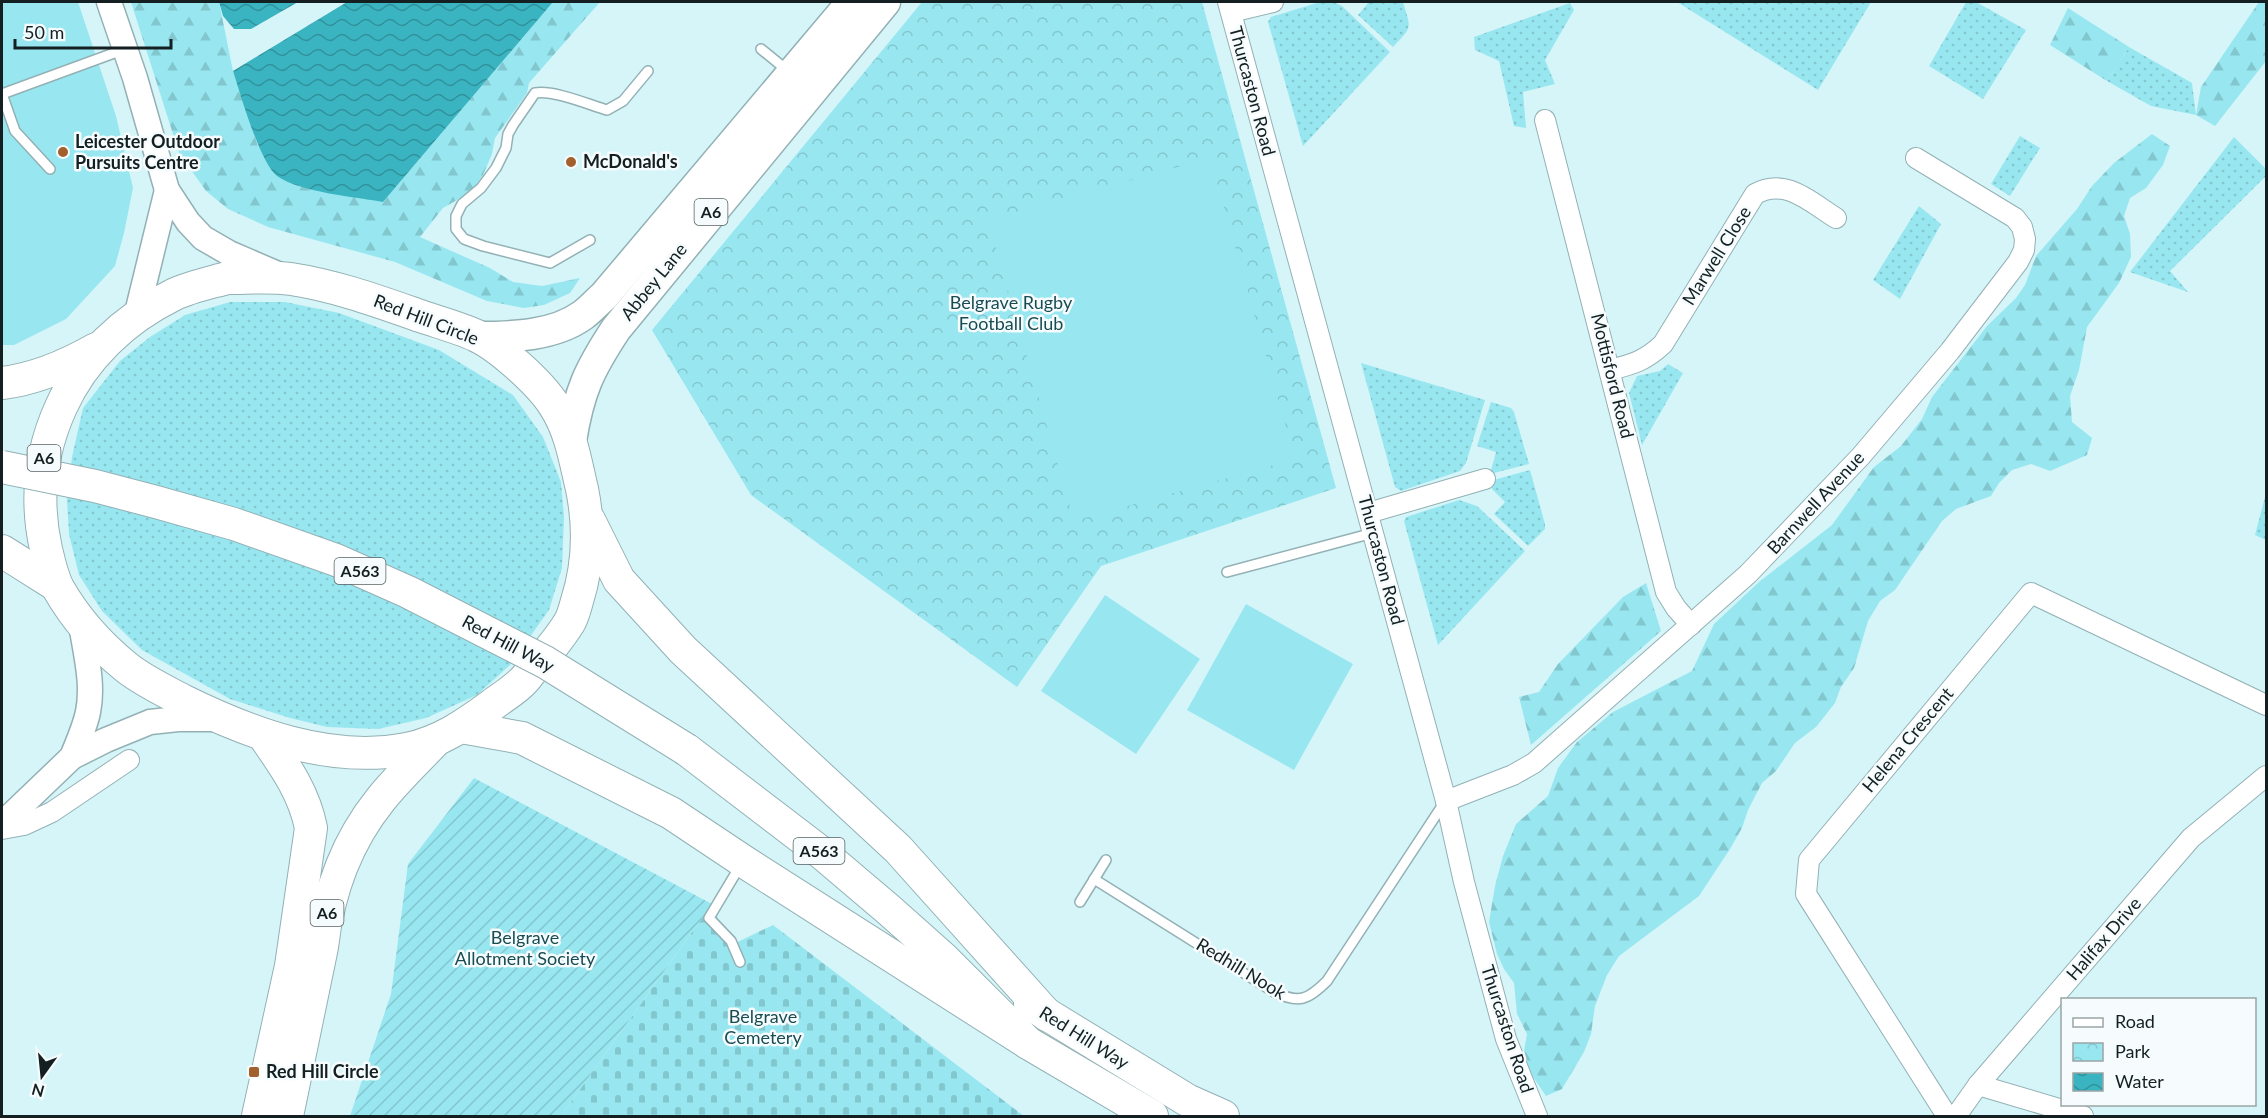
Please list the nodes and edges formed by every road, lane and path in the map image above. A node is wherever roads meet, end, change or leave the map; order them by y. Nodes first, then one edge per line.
1 (109, 2) edge
2 (852, 2) edge
3 (885, 2) edge
4 (1273, 2) edge
5 (1230, 7) edge
6 (124, 49) junction
7 (761, 49) dead end
8 (648, 71) dead end
9 (793, 74) junction
10 (1545, 120) dead end
11 (1916, 158) dead end
12 (50, 169) dead end
13 (167, 190) junction
14 (1836, 218) dead end
15 (590, 240) dead end
16 (288, 279) junction
17 (136, 317) junction
18 (478, 336) junction
19 (102, 344) junction
20 (1610, 370) junction
21 (2, 383) edge
22 (571, 441) junction
23 (2, 467) edge
24 (1485, 479) dead end
25 (1368, 513) junction
26 (588, 516) junction
27 (1373, 533) junction
28 (2, 551) edge
29 (1227, 572) dead end
30 (56, 585) junction
31 (81, 623) junction
32 (1691, 625) junction
33 (2266, 705) edge
34 (221, 719) junction
35 (448, 734) junction
36 (264, 736) junction
37 (72, 756) junction
38 (129, 760) dead end
39 (2266, 776) edge
40 (1446, 801) junction
41 (2, 824) edge
42 (2, 829) edge
43 (1106, 860) dead end
44 (743, 861) junction
45 (1094, 879) junction
46 (1080, 902) dead end
47 (944, 959) junction
48 (740, 962) dead end
49 (1047, 1015) junction
50 (1028, 1043) junction
51 (1978, 1085) junction
52 (1530, 1112) edge
53 (258, 1116) edge
54 (287, 1116) edge
55 (1152, 1116) edge
56 (1223, 1116) edge
57 (1947, 1116) edge
58 (1956, 1116) edge
59 (2083, 1116) edge

1 - 6 street
2 - 9 main road, Abbey Lane / A6
3 - 22 main road, Abbey Lane / A6
4 - 5 street
5 - 25 street, Thurcaston Road
6 - 12 lane
6 - 13 street
7 - 9 lane
8 - 15 lane
9 - 18 main road, Abbey Lane / A6
10 - 20 street, Mottisford Road
11 - 32 street, Barnwell Avenue
13 - 16 street
13 - 17 street
14 - 20 street, Marwell Close
16 - 17 highway, Red Hill Circle / A6
16 - 18 highway, Red Hill Circle / A6
17 - 19 highway, Red Hill Circle / A6
18 - 22 highway, Red Hill Circle / A6
19 - 21 highway
19 - 30 highway, Red Hill Circle / A6
20 - 32 street, Mottisford Road
22 - 26 highway, Red Hill Circle / A6
23 - 47 highway, Red Hill Way / A563, bridge
24 - 25 street
25 - 27 street, Thurcaston Road
26 - 35 highway, Red Hill Circle / A6
26 - 49 highway
27 - 29 lane
27 - 40 street, Thurcaston Road
28 - 30 highway
30 - 31 highway, Red Hill Circle / A6
31 - 34 highway, Red Hill Circle / A6
31 - 37 street
32 - 40 street, Barnwell Avenue
33 - 57 street, Helena Crescent
34 - 36 highway, Red Hill Circle / A6
34 - 37 street
35 - 36 highway, Red Hill Circle / A6
35 - 44 highway
35 - 54 highway, A6
36 - 53 highway, A6
37 - 41 street
38 - 42 street
39 - 51 street, Halifax Drive
40 - 45 lane, Redhill Nook
40 - 52 street, Thurcaston Road
43 - 45 lane
44 - 48 lane
44 - 50 highway
45 - 46 lane
47 - 49 highway, Red Hill Way / A563
47 - 50 highway, Red Hill Way / A563
49 - 56 highway, Red Hill Way / A563
50 - 55 highway, Red Hill Way / A563
51 - 58 street, Halifax Drive
51 - 59 street

